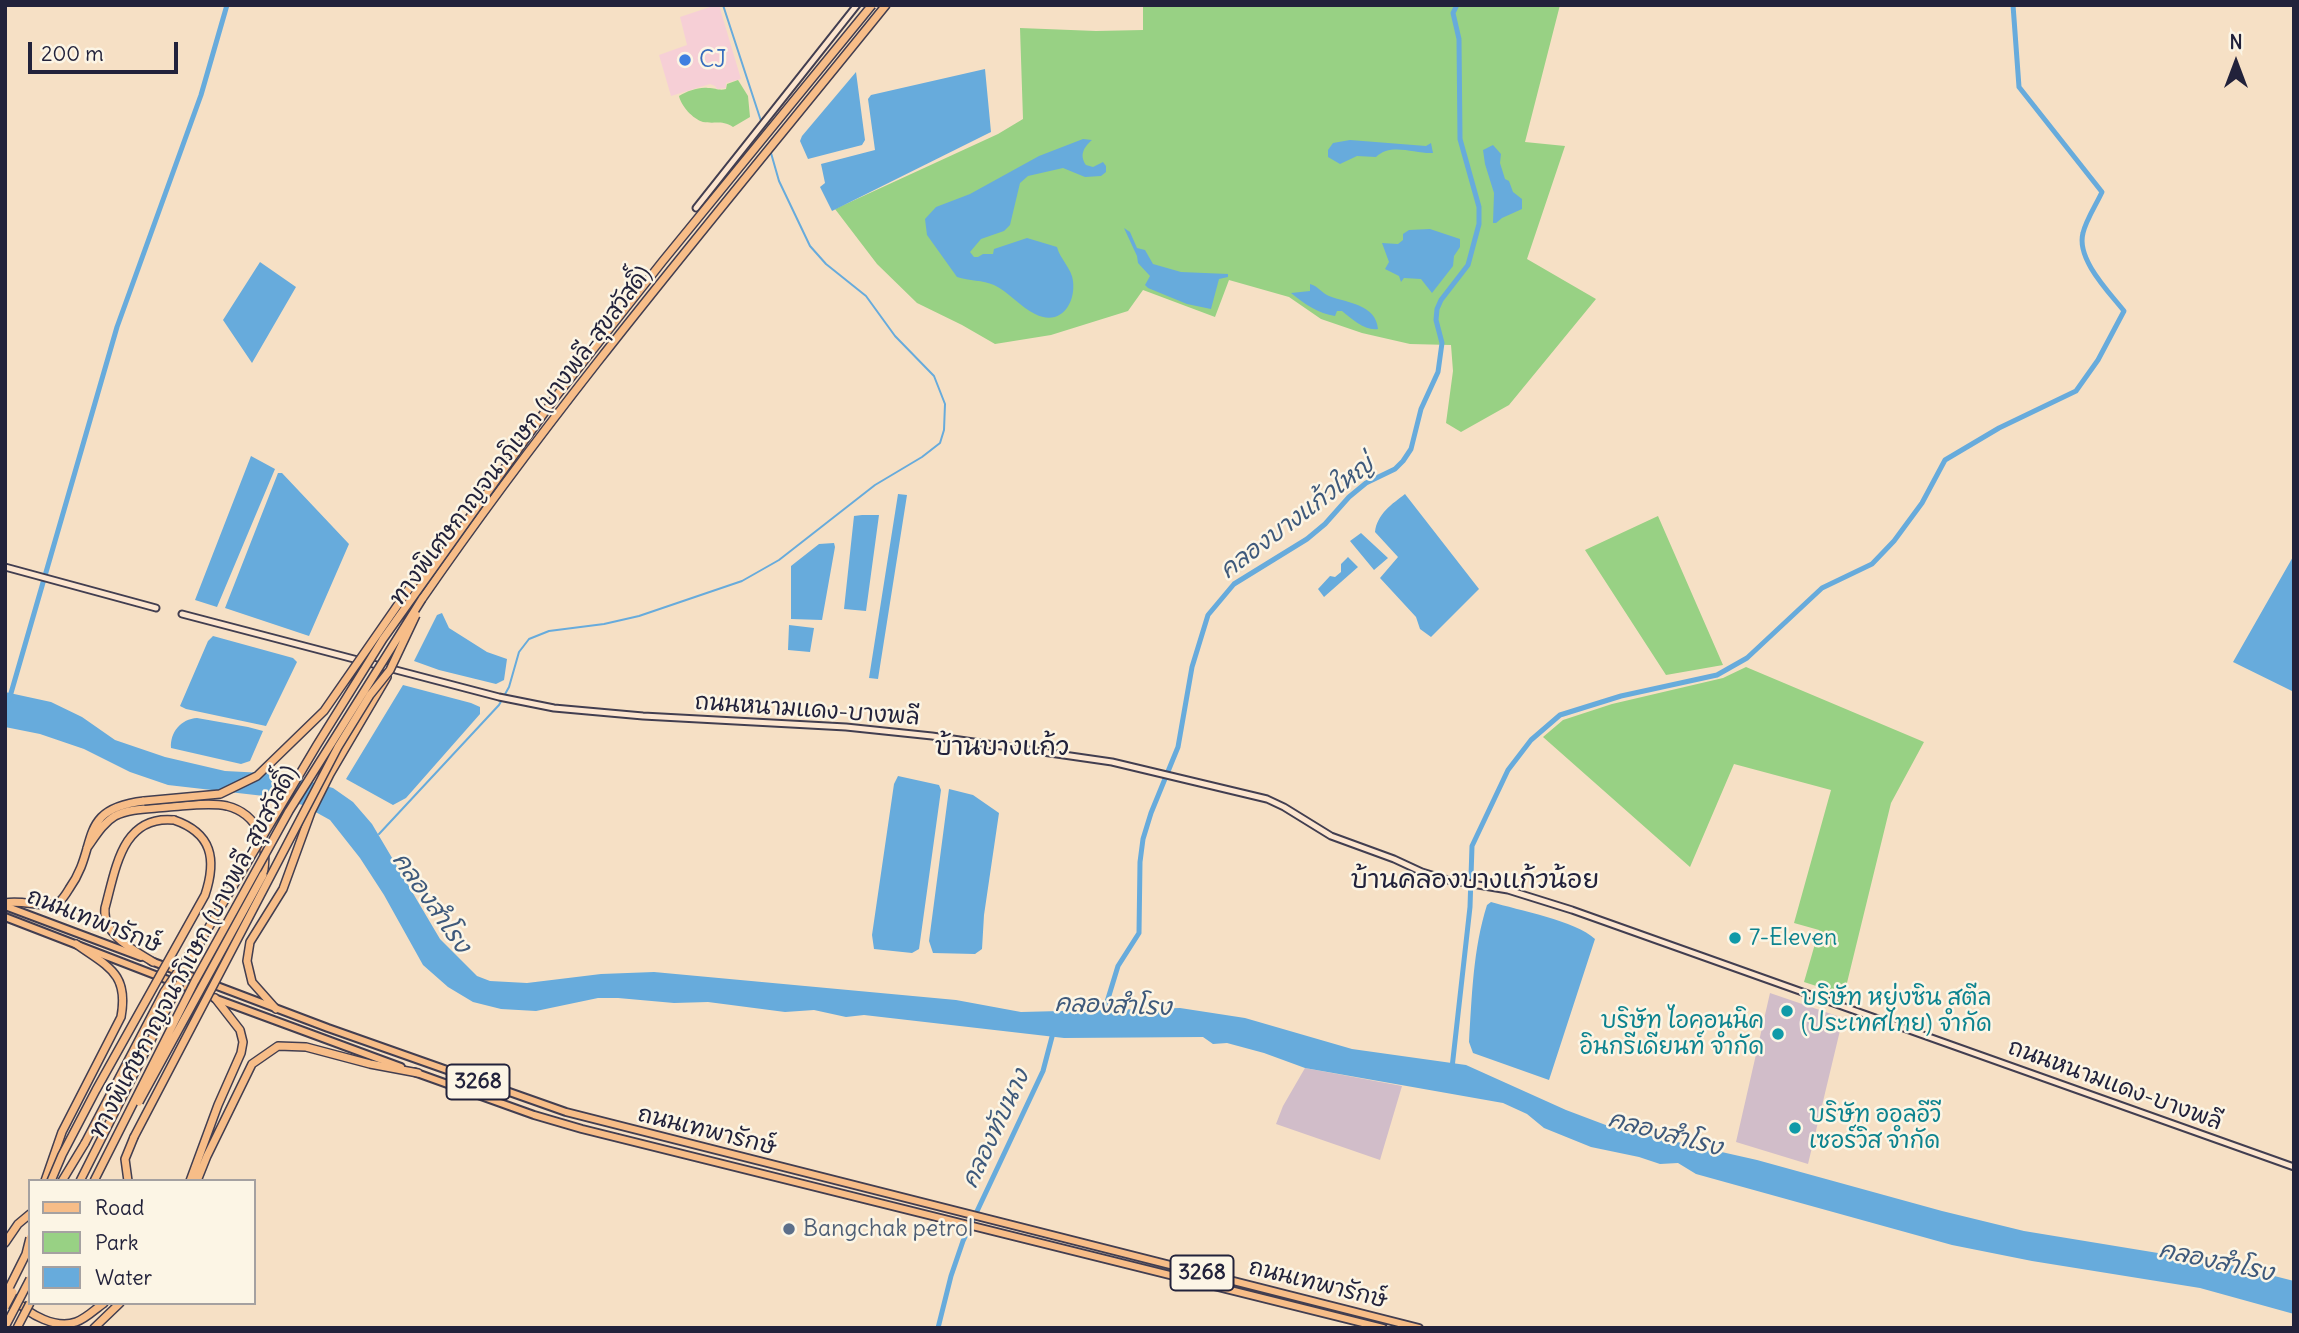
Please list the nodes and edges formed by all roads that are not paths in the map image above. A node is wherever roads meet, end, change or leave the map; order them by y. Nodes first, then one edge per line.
1 (857, 5) edge
2 (872, 5) edge
3 (886, 5) edge
4 (696, 208) dead end
5 (451, 542) junction
6 (5, 567) edge
7 (422, 599) junction
8 (156, 608) dead end
9 (182, 614) dead end
10 (390, 670) junction
11 (87, 848) junction
12 (5, 904) edge
13 (5, 917) edge
14 (203, 937) junction
15 (76, 944) junction
16 (153, 962) junction
17 (215, 998) junction
18 (275, 1009) junction
19 (418, 1073) junction
20 (118, 1134) junction
21 (700, 1147) junction
22 (697, 1159) junction
23 (2294, 1167) edge
24 (46, 1179) edge
25 (52, 1179) edge
26 (63, 1179) edge
27 (81, 1179) edge
28 (95, 1179) edge
29 (128, 1179) edge
30 (191, 1179) edge
31 (198, 1179) edge
32 (28, 1216) edge
33 (5, 1243) edge
34 (28, 1243) edge
35 (28, 1260) edge
36 (5, 1281) edge
37 (28, 1283) edge
38 (5, 1296) edge
39 (29, 1305) edge
40 (101, 1305) edge
41 (118, 1305) edge
42 (5, 1307) edge
43 (5, 1327) edge
44 (17, 1328) edge
45 (94, 1328) edge
46 (1383, 1328) edge
47 (1419, 1328) edge

1 - 4 main road
2 - 5 highway, ทางพิเศษกาญจนาภิเษก (บางพลี-สุขสวัสดิ์), bridge
3 - 7 highway, ทางพิเศษกาญจนาภิเษก (บางพลี-สุขสวัสดิ์)
5 - 11 highway, bridge
5 - 14 highway, ทางพิเศษกาญจนาภิเษก (บางพลี-สุขสวัสดิ์), bridge
6 - 8 main road
7 - 10 highway, bridge
7 - 20 highway, ทางพิเศษกาญจนาภิเษก (บางพลี-สุขสวัสดิ์), bridge
9 - 23 main road, ถนนหนามแดง-บางพลี
10 - 18 highway, bridge
10 - 29 highway, bridge
11 - 12 highway
11 - 20 highway, bridge
12 - 16 main road, ถนนเทพารักษ์ / 3268
13 - 15 main road, ถนนเทพารักษ์ / 3268
14 - 26 highway, bridge
14 - 27 highway, ทางพิเศษกาญจนาภิเษก (บางพลี-สุขสวัสดิ์), bridge
15 - 17 main road, ถนนเทพารักษ์ / 3268
15 - 24 highway
16 - 18 main road, ถนนเทพารักษ์ / 3268
16 - 25 highway, bridge
17 - 19 main road, ถนนเทพารักษ์ / 3268
17 - 30 highway
18 - 21 main road, ถนนเทพารักษ์ / 3268
19 - 22 main road, ถนนเทพารักษ์ / 3268
19 - 31 highway
20 - 28 highway, ทางพิเศษกาญจนาภิเษก (บางพลี-สุขสวัสดิ์), bridge
21 - 22 main road
21 - 47 main road, ถนนเทพารักษ์ / 3268
22 - 46 main road, ถนนเทพารักษ์ / 3268
32 - 33 highway
34 - 38 highway, bridge
35 - 42 highway, bridge
36 - 40 highway
37 - 43 highway, bridge
39 - 44 highway, bridge
41 - 45 highway

